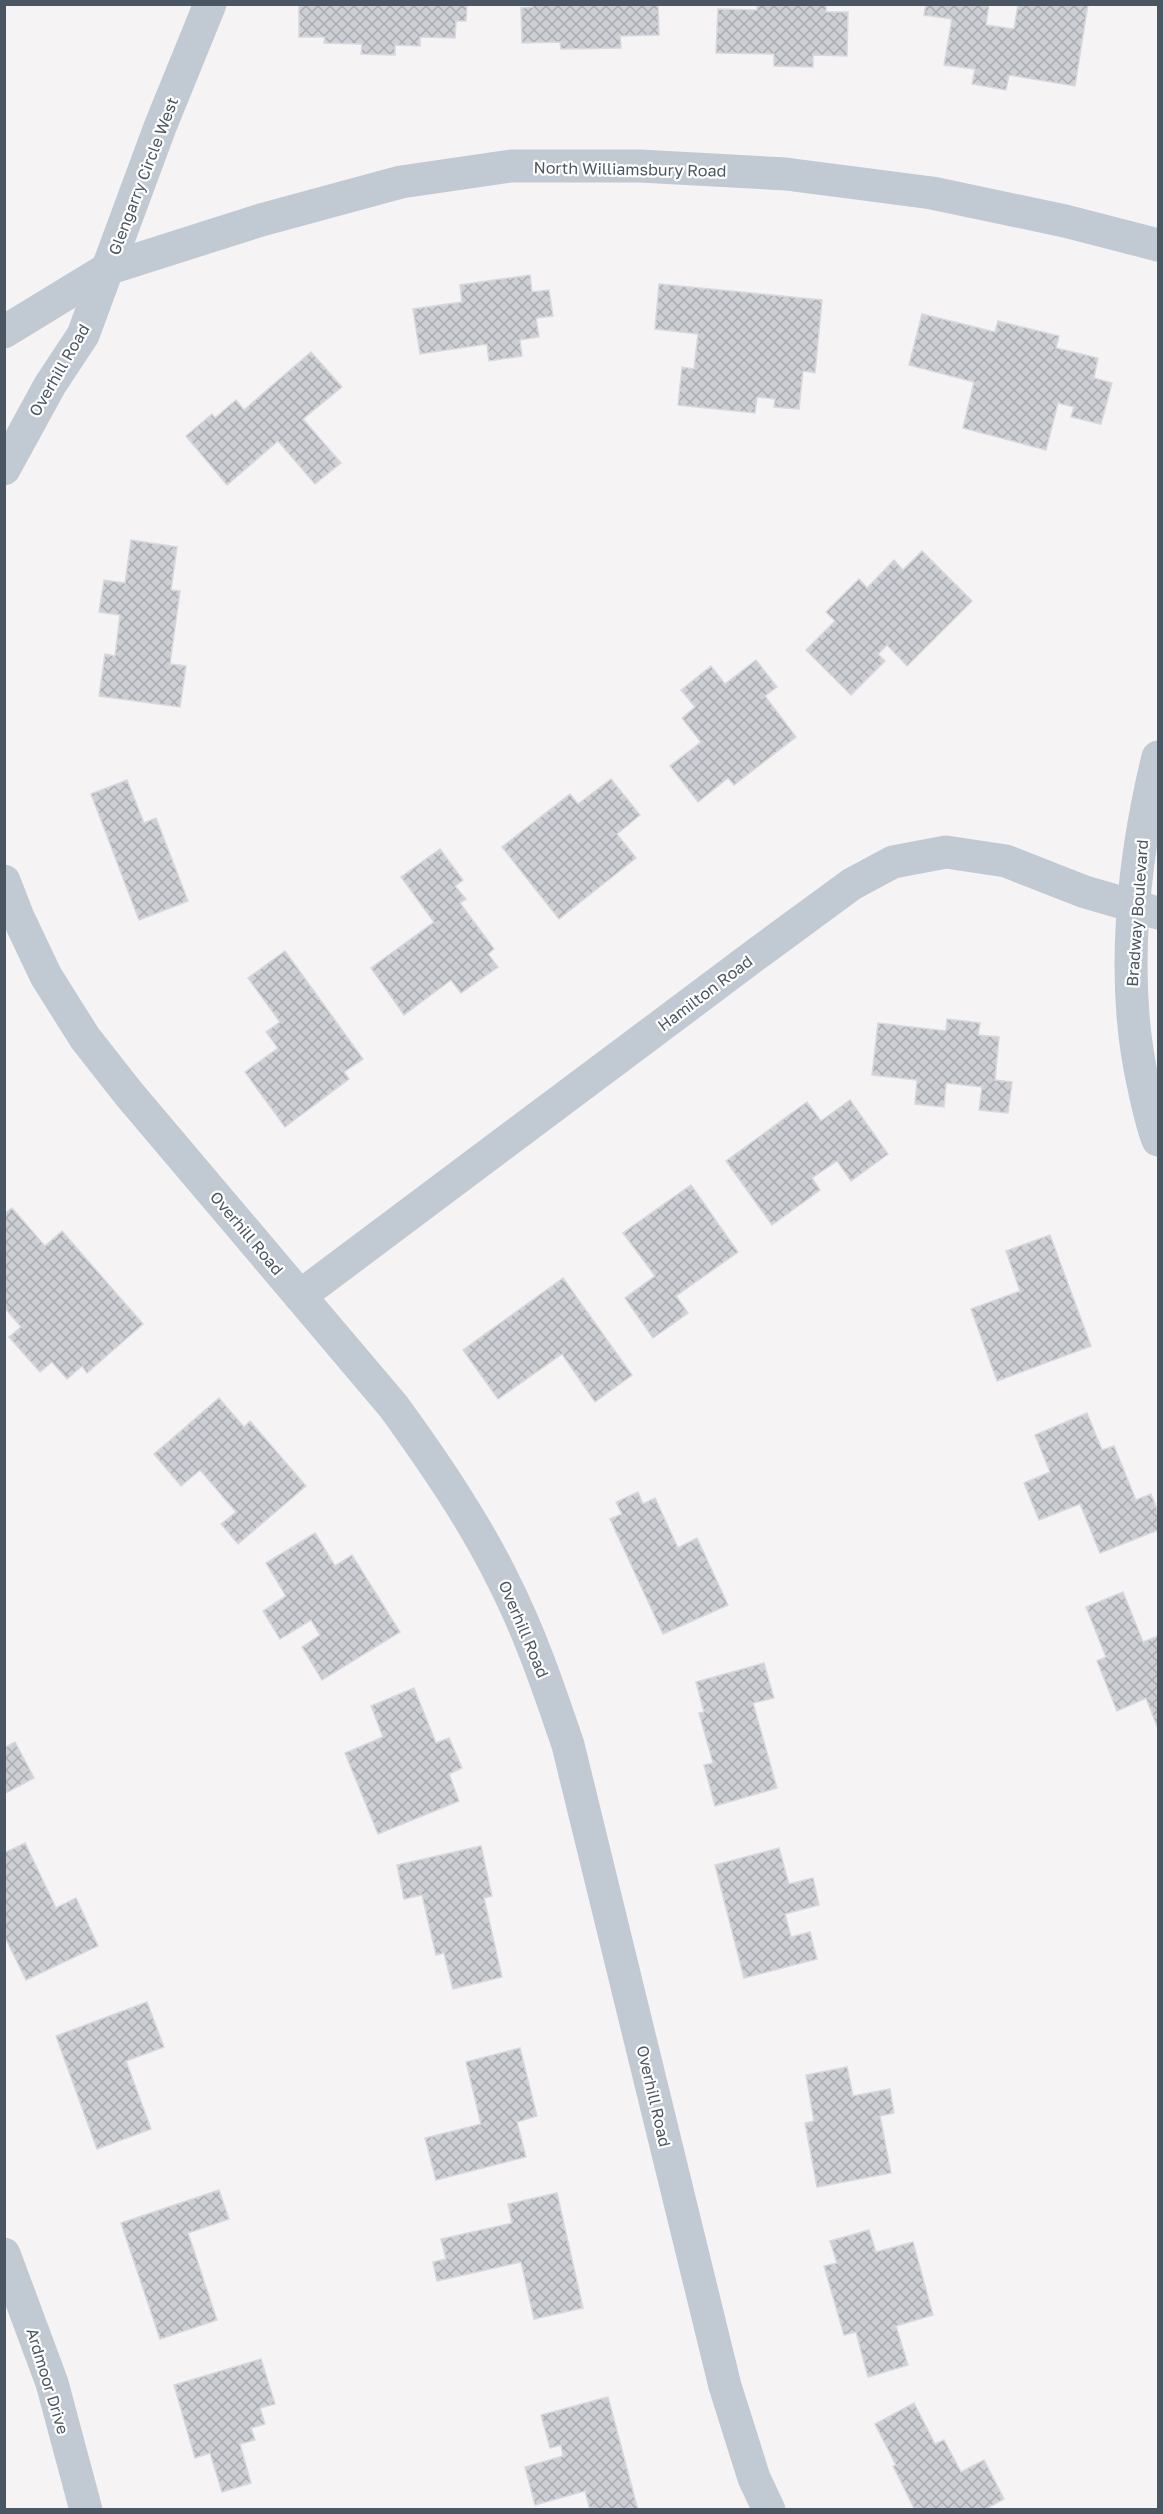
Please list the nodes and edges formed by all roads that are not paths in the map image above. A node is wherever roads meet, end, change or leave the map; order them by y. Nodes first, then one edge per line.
1 (210, 4) edge
2 (1158, 245) edge
3 (107, 269) junction
4 (4, 332) edge
5 (4, 469) edge
6 (1158, 757) edge
7 (4, 881) edge
8 (1147, 910) edge
9 (1158, 1140) edge
10 (300, 1296) junction
11 (4, 2254) edge
12 (86, 2510) edge
13 (769, 2510) edge

1 - 3 street, Glengarry Circle West
2 - 3 street, North Williamsbury Road
3 - 4 street, Glengarry Circle West
3 - 5 street, Overhill Road
6 - 8 street, Bradway Boulevard
7 - 10 street, Overhill Road
8 - 9 street, Bradway Boulevard
8 - 10 street, Hamilton Road
10 - 13 street, Overhill Road
11 - 12 street, Ardmoor Drive

